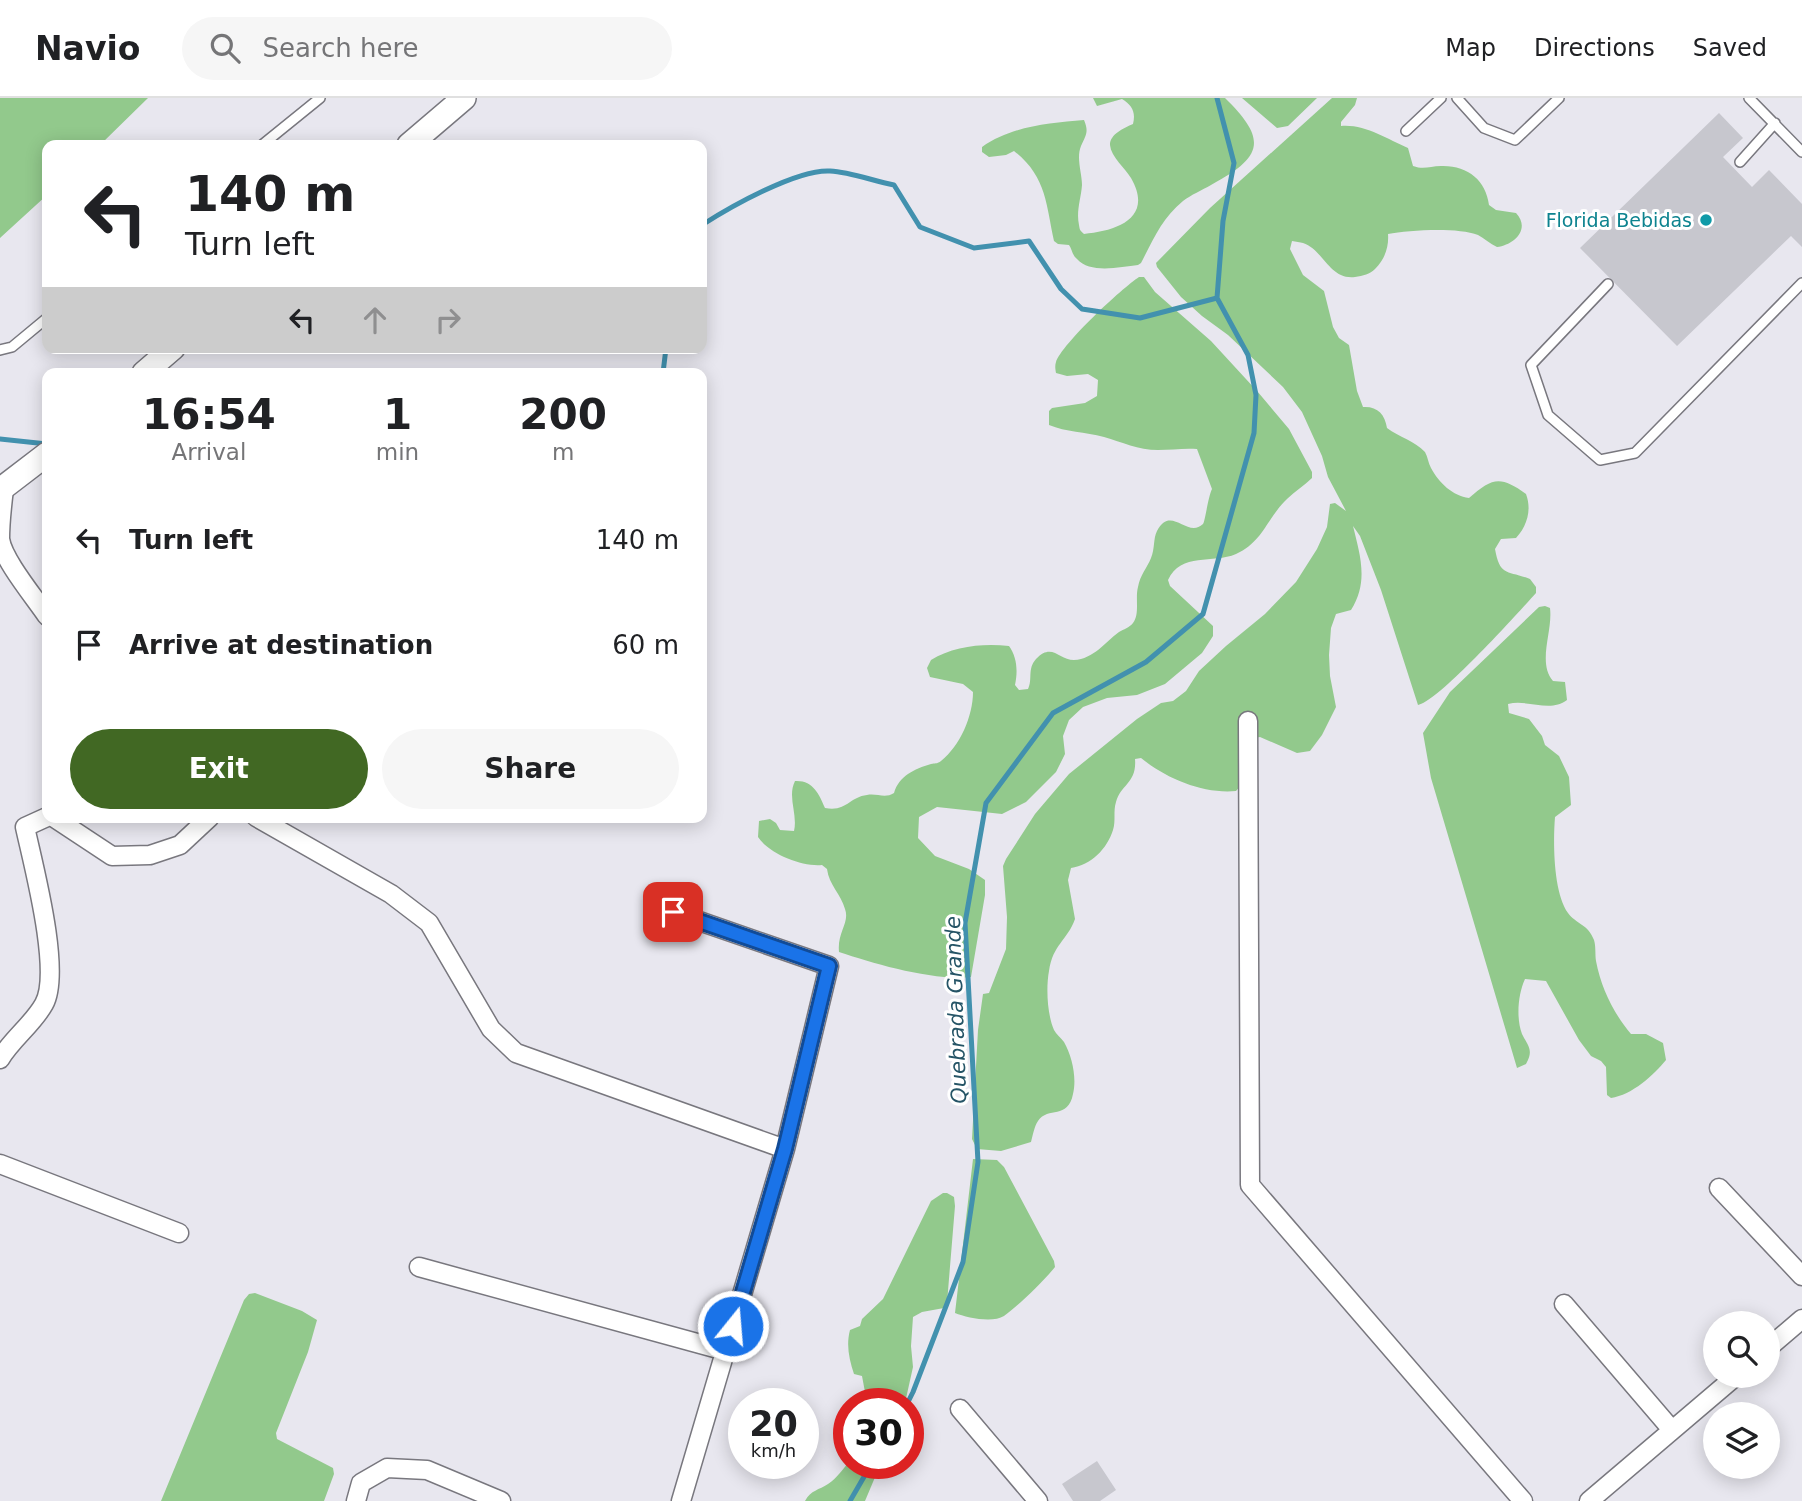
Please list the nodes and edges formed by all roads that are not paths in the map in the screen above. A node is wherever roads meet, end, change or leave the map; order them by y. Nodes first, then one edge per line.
1 (320, 98) edge
2 (464, 98) edge
3 (1441, 98) edge
4 (1457, 98) edge
5 (1559, 98) edge
6 (1749, 98) edge
7 (1775, 123) junction
8 (1406, 131) dead end
9 (268, 140) edge
10 (415, 140) edge
11 (1802, 152) edge
12 (1740, 162) dead end
13 (1608, 284) dead end
14 (1802, 284) edge
15 (42, 322) edge
16 (0, 350) edge
17 (166, 354) edge
18 (150, 368) edge
19 (42, 458) edge
20 (2, 489) edge
21 (42, 608) edge
22 (1248, 721) dead end
23 (42, 819) edge
24 (62, 823) edge
25 (204, 823) edge
26 (267, 823) edge
27 (673, 912) dead end
28 (0, 1059) edge
29 (785, 1149) junction
30 (0, 1164) edge
31 (1718, 1188) dead end
32 (179, 1233) dead end
33 (419, 1267) dead end
34 (1802, 1276) edge
35 (1564, 1304) dead end
36 (1802, 1319) edge
37 (1780, 1338) edge
38 (726, 1351) junction
39 (1721, 1388) edge
40 (960, 1409) dead end
41 (1672, 1430) junction
42 (356, 1501) edge
43 (501, 1501) edge
44 (681, 1501) edge
45 (1038, 1501) edge
46 (1523, 1501) edge
47 (1589, 1501) edge

1 - 9 lane
2 - 10 main road
3 - 8 lane
4 - 5 lane
6 - 7 lane
7 - 11 lane
7 - 12 lane
13 - 14 lane
15 - 16 lane
17 - 18 main road
19 - 20 main road
20 - 21 street
22 - 46 street
23 - 28 street
24 - 25 street
26 - 29 street
27 - 29 street
29 - 38 street
30 - 32 street
31 - 34 street
33 - 38 street
35 - 41 street
36 - 37 street
38 - 44 street
39 - 41 street
40 - 45 street
41 - 47 street
42 - 43 street

